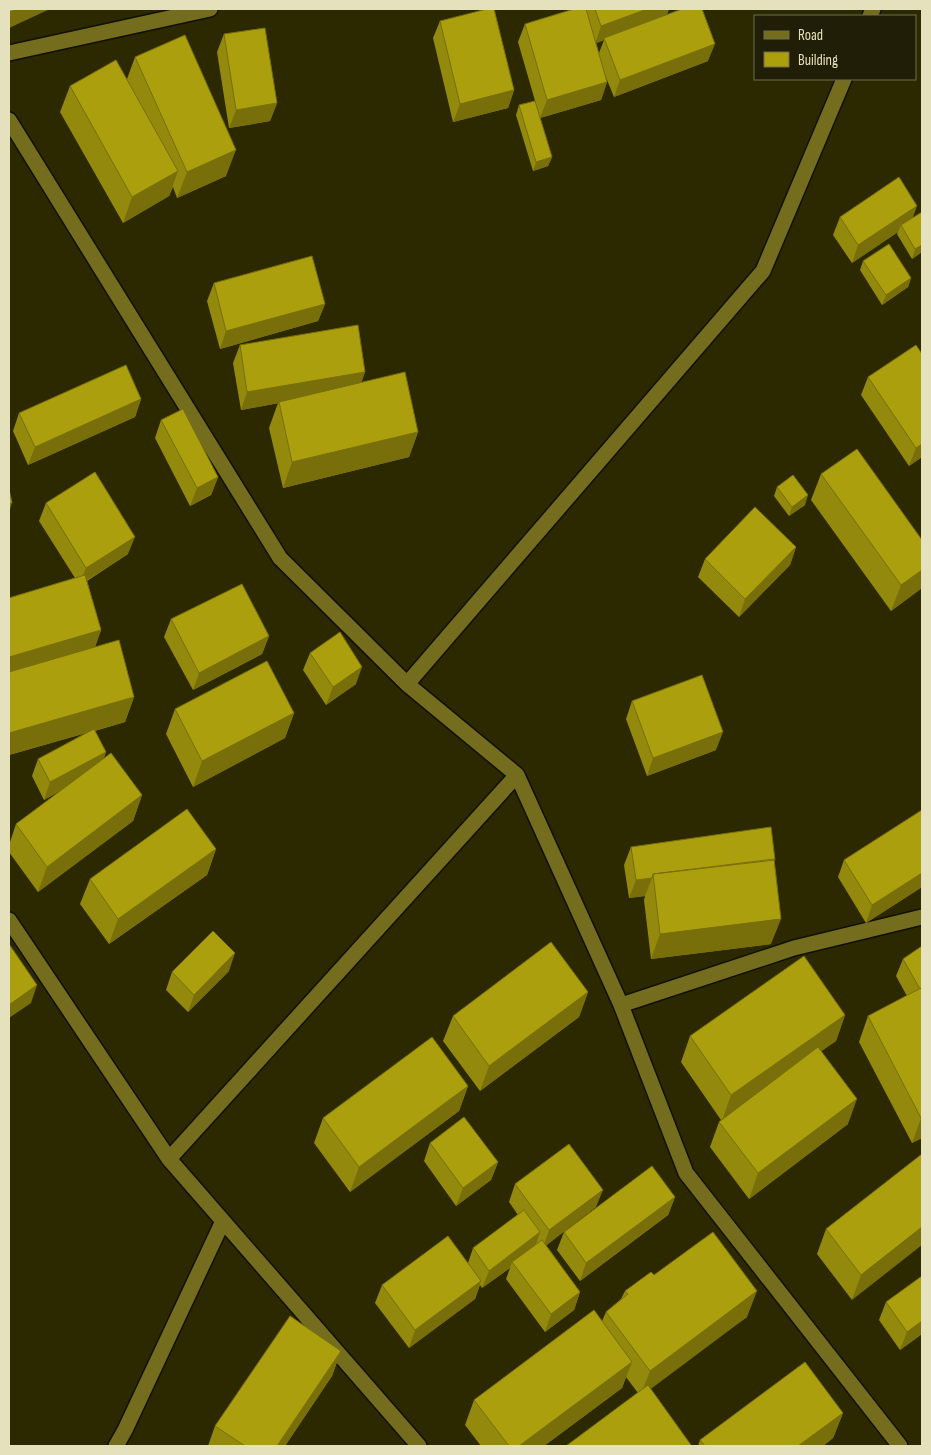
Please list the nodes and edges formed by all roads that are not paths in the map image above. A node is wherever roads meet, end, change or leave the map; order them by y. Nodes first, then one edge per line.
1 (210, 9) edge
2 (9, 53) edge
3 (844, 80) edge
4 (9, 120) edge
5 (407, 684) junction
6 (517, 775) junction
7 (922, 917) edge
8 (9, 920) edge
9 (621, 1006) junction
10 (169, 1159) junction
11 (223, 1221) junction
12 (116, 1446) edge
13 (419, 1446) edge
14 (900, 1446) edge

1 - 2 street
3 - 5 street
4 - 5 street
5 - 6 street
6 - 9 street
6 - 10 street
7 - 9 street
8 - 10 street
9 - 14 street
10 - 11 street
11 - 12 street
11 - 13 street

